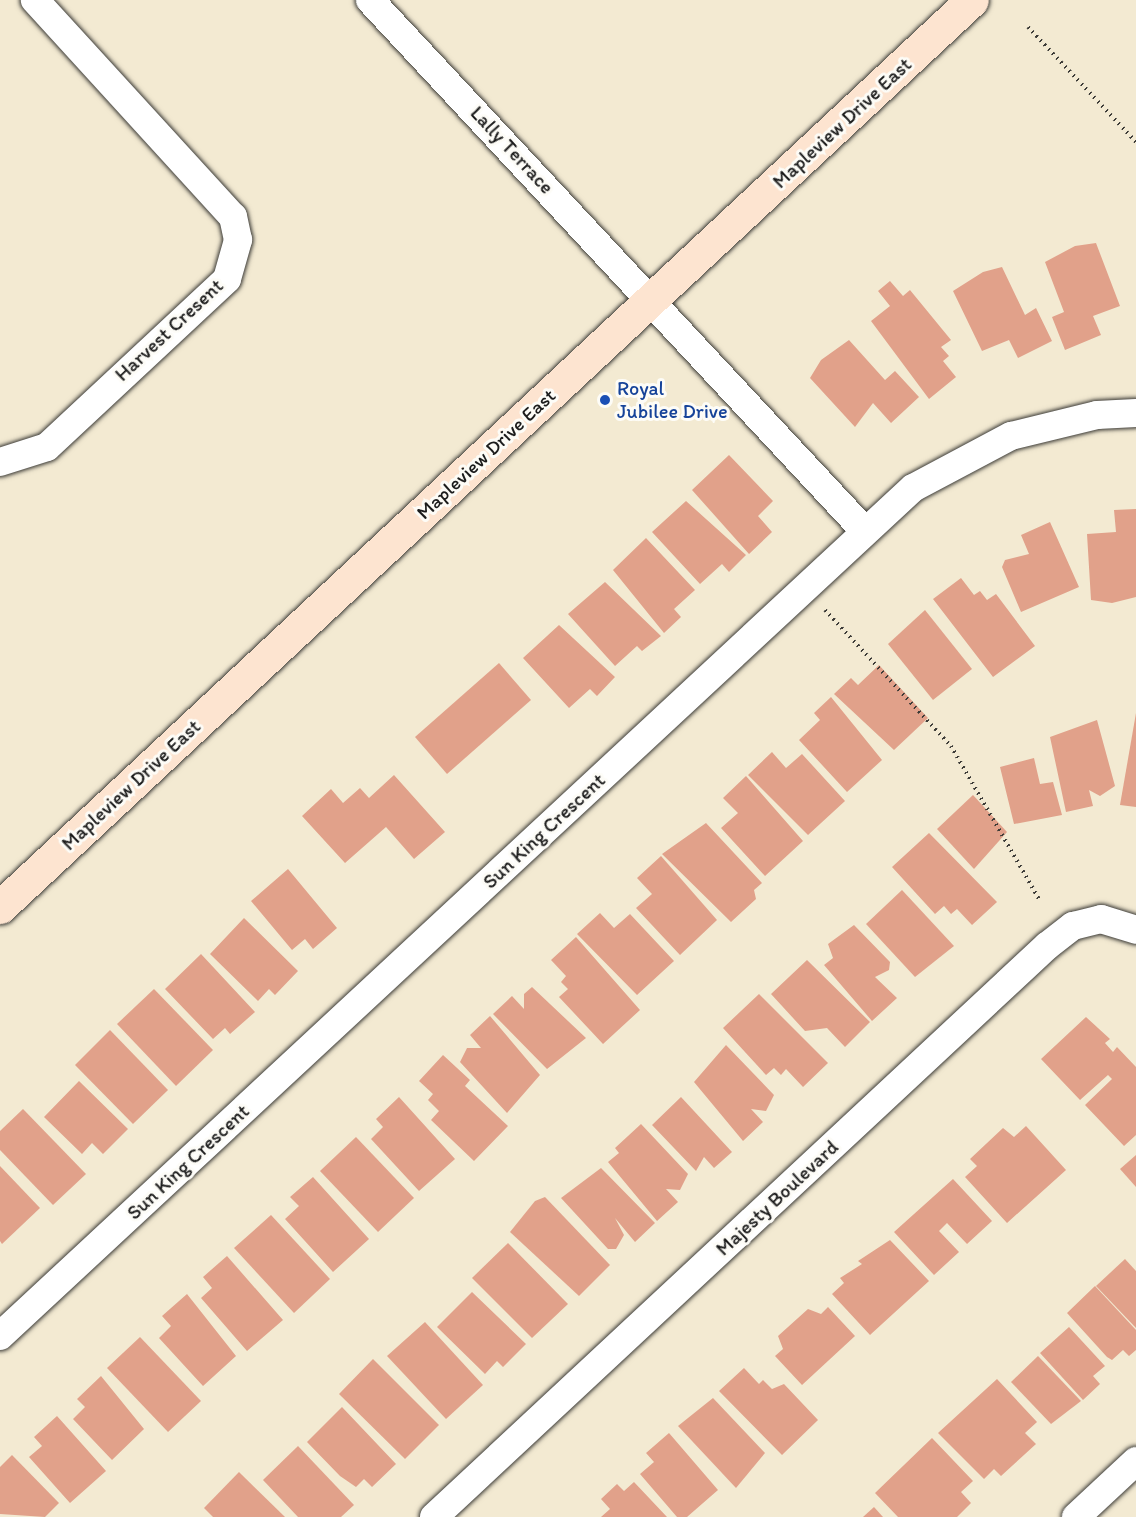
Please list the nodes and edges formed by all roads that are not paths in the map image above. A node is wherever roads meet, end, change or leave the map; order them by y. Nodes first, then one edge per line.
1 (35, 0) edge
2 (370, 0) edge
3 (972, 0) edge
4 (654, 301) junction
5 (1136, 413) edge
6 (0, 462) edge
7 (863, 529) junction
8 (0, 907) edge
9 (1136, 930) edge
10 (0, 1336) edge
11 (1136, 1461) edge
12 (434, 1517) edge
13 (1076, 1517) edge

1 - 6 street, Harvest Cresent
2 - 4 street, Lally Terrace
3 - 4 main road, Mapleview Drive East
4 - 7 street
4 - 8 main road, Mapleview Drive East
5 - 7 street, Sun King Crescent
7 - 10 street, Sun King Crescent
9 - 12 street, Majesty Boulevard
11 - 13 street

